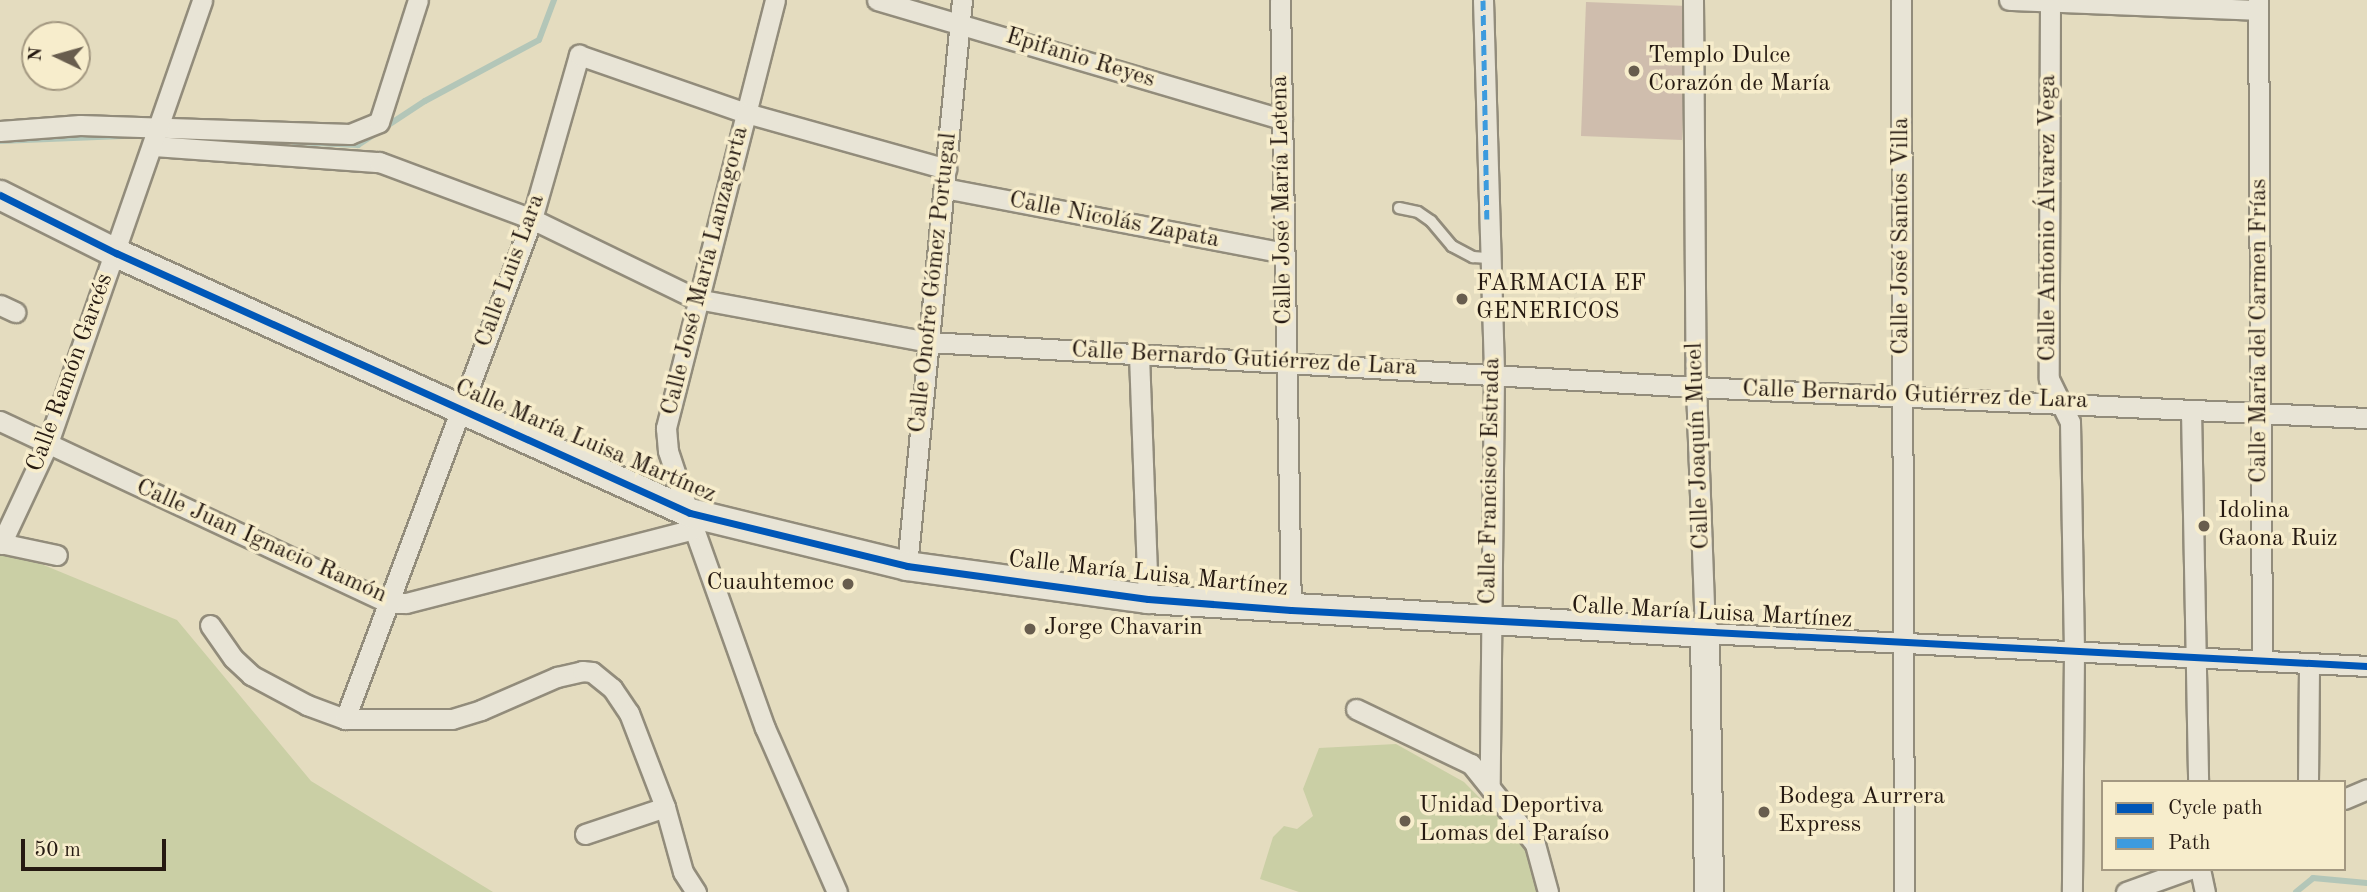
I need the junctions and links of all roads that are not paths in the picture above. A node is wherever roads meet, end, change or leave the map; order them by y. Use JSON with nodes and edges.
{"nodes":[{"id":1,"x":202,"y":0,"type":"edge"},
{"id":2,"x":418,"y":0,"type":"edge"},
{"id":3,"x":775,"y":0,"type":"edge"},
{"id":4,"x":877,"y":0,"type":"edge"},
{"id":5,"x":962,"y":0,"type":"edge"},
{"id":6,"x":1280,"y":0,"type":"edge"},
{"id":7,"x":1483,"y":0,"type":"edge"},
{"id":8,"x":1693,"y":0,"type":"edge"},
{"id":9,"x":1901,"y":0,"type":"edge"},
{"id":10,"x":2009,"y":0,"type":"edge"},
{"id":11,"x":2050,"y":1,"type":"edge"},
{"id":12,"x":2258,"y":5,"type":"edge"},
{"id":13,"x":960,"y":23,"type":"junction"},
{"id":14,"x":579,"y":55,"type":"joint"},
{"id":15,"x":746,"y":113,"type":"junction"},
{"id":16,"x":1282,"y":119,"type":"junction"},
{"id":17,"x":160,"y":126,"type":"junction"},
{"id":18,"x":0,"y":131,"type":"edge"},
{"id":19,"x":154,"y":146,"type":"junction"},
{"id":20,"x":945,"y":178,"type":"junction"},
{"id":21,"x":0,"y":195,"type":"edge"},
{"id":22,"x":1399,"y":208,"type":"dead end"},
{"id":23,"x":532,"y":219,"type":"junction"},
{"id":24,"x":116,"y":253,"type":"junction"},
{"id":25,"x":1284,"y":253,"type":"junction"},
{"id":26,"x":1489,"y":258,"type":"junction"},
{"id":27,"x":697,"y":299,"type":"junction"},
{"id":28,"x":929,"y":342,"type":"junction"},
{"id":29,"x":1139,"y":355,"type":"junction"},
{"id":30,"x":1285,"y":363,"type":"junction"},
{"id":31,"x":1494,"y":373,"type":"junction"},
{"id":32,"x":1696,"y":387,"type":"junction"},
{"id":33,"x":1902,"y":396,"type":"junction"},
{"id":34,"x":2061,"y":402,"type":"junction"},
{"id":35,"x":461,"y":410,"type":"junction"},
{"id":36,"x":2191,"y":410,"type":"junction"},
{"id":37,"x":2260,"y":413,"type":"junction"},
{"id":38,"x":2367,"y":418,"type":"edge"},
{"id":39,"x":0,"y":421,"type":"edge"},
{"id":40,"x":47,"y":446,"type":"junction"},
{"id":41,"x":692,"y":521,"type":"junction"},
{"id":42,"x":0,"y":543,"type":"edge"},
{"id":43,"x":57,"y":555,"type":"dead end"},
{"id":44,"x":907,"y":566,"type":"junction"},
{"id":45,"x":1148,"y":599,"type":"junction"},
{"id":46,"x":389,"y":603,"type":"junction"},
{"id":47,"x":1291,"y":610,"type":"junction"},
{"id":48,"x":1490,"y":621,"type":"junction"},
{"id":49,"x":210,"y":625,"type":"dead end"},
{"id":50,"x":1705,"y":633,"type":"junction"},
{"id":51,"x":1903,"y":644,"type":"junction"},
{"id":52,"x":2074,"y":652,"type":"junction"},
{"id":53,"x":2196,"y":658,"type":"junction"},
{"id":54,"x":2262,"y":661,"type":"junction"},
{"id":55,"x":2309,"y":663,"type":"junction"},
{"id":56,"x":2367,"y":666,"type":"edge"},
{"id":57,"x":1356,"y":709,"type":"dead end"},
{"id":58,"x":345,"y":719,"type":"junction"},
{"id":59,"x":2198,"y":780,"type":"edge"},
{"id":60,"x":2308,"y":780,"type":"edge"},
{"id":61,"x":1490,"y":786,"type":"junction"},
{"id":62,"x":2367,"y":789,"type":"edge"},
{"id":63,"x":2346,"y":798,"type":"edge"},
{"id":64,"x":664,"y":807,"type":"junction"},
{"id":65,"x":585,"y":834,"type":"dead end"},
{"id":66,"x":2184,"y":871,"type":"edge"},
{"id":67,"x":2200,"y":871,"type":"edge"},
{"id":68,"x":696,"y":892,"type":"edge"},
{"id":69,"x":837,"y":892,"type":"edge"},
{"id":70,"x":1548,"y":892,"type":"edge"},
{"id":71,"x":1709,"y":892,"type":"edge"},
{"id":72,"x":1905,"y":892,"type":"edge"},
{"id":73,"x":2072,"y":892,"type":"edge"},
{"id":74,"x":2126,"y":892,"type":"edge"},
{"id":75,"x":2205,"y":892,"type":"edge"}],
"edges":[{"from":1,"to":17,"type":"street","name":"Calle Ramón Garcés"},
{"from":2,"to":17,"type":"street"},
{"from":3,"to":15,"type":"street","name":"Calle José María Lanzagorta"},
{"from":4,"to":13,"type":"street","name":"Epifanio Reyes"},
{"from":5,"to":13,"type":"street","name":"Calle Onofre Gómez Portugal"},
{"from":6,"to":16,"type":"street","name":"Calle José María Letena"},
{"from":7,"to":26,"type":"street","name":"Calle Francisco Estrada"},
{"from":8,"to":32,"type":"street","name":"Calle Joaquín Mucel"},
{"from":9,"to":33,"type":"street","name":"Calle José Santos Villa"},
{"from":10,"to":11,"type":"street"},
{"from":11,"to":12,"type":"street"},
{"from":11,"to":34,"type":"street","name":"Calle Antonio Álvarez Vega"},
{"from":12,"to":37,"type":"street","name":"Calle María del Carmen Frías"},
{"from":13,"to":16,"type":"street","name":"Epifanio Reyes"},
{"from":13,"to":20,"type":"street","name":"Calle Onofre Gómez Portugal"},
{"from":14,"to":15,"type":"street","name":"Calle Nicolás Zapata"},
{"from":14,"to":23,"type":"street","name":"Calle Luis Lara"},
{"from":15,"to":20,"type":"street","name":"Calle Nicolás Zapata"},
{"from":15,"to":27,"type":"street","name":"Calle José María Lanzagorta"},
{"from":16,"to":25,"type":"street","name":"Calle José María Letena"},
{"from":17,"to":18,"type":"street"},
{"from":17,"to":19,"type":"street","name":"Calle Ramón Garcés"},
{"from":19,"to":23,"type":"street","name":"Calle Bernardo Gutiérrez de Lara"},
{"from":19,"to":24,"type":"street","name":"Calle Ramón Garcés"},
{"from":20,"to":25,"type":"street","name":"Calle Nicolás Zapata"},
{"from":20,"to":28,"type":"street","name":"Calle Onofre Gómez Portugal"},
{"from":21,"to":24,"type":"street","name":"Calle María Luisa Martínez"},
{"from":22,"to":26,"type":"lane"},
{"from":23,"to":27,"type":"street","name":"Calle Bernardo Gutiérrez de Lara"},
{"from":23,"to":35,"type":"street","name":"Calle Luis Lara"},
{"from":24,"to":35,"type":"street","name":"Calle María Luisa Martínez"},
{"from":24,"to":40,"type":"street","name":"Calle Ramón Garcés"},
{"from":25,"to":30,"type":"street","name":"Calle José María Letena"},
{"from":26,"to":31,"type":"street","name":"Calle Francisco Estrada"},
{"from":27,"to":28,"type":"street","name":"Calle Bernardo Gutiérrez de Lara"},
{"from":27,"to":41,"type":"street","name":"Calle José María Lanzagorta"},
{"from":28,"to":29,"type":"street","name":"Calle Bernardo Gutiérrez de Lara"},
{"from":28,"to":44,"type":"street","name":"Calle Onofre Gómez Portugal"},
{"from":29,"to":30,"type":"street","name":"Calle Bernardo Gutiérrez de Lara"},
{"from":29,"to":45,"type":"street"},
{"from":30,"to":31,"type":"street","name":"Calle Bernardo Gutiérrez de Lara"},
{"from":30,"to":47,"type":"street","name":"Calle José María Letena"},
{"from":31,"to":32,"type":"street","name":"Calle Bernardo Gutiérrez de Lara"},
{"from":31,"to":48,"type":"street","name":"Calle Francisco Estrada"},
{"from":32,"to":33,"type":"street","name":"Calle Bernardo Gutiérrez de Lara"},
{"from":32,"to":50,"type":"street","name":"Calle Joaquín Mucel"},
{"from":33,"to":34,"type":"street","name":"Calle Bernardo Gutiérrez de Lara"},
{"from":33,"to":51,"type":"street","name":"Calle José Santos Villa"},
{"from":34,"to":36,"type":"street","name":"Calle Bernardo Gutiérrez de Lara"},
{"from":34,"to":52,"type":"street","name":"Calle Antonio Álvarez Vega"},
{"from":35,"to":41,"type":"street","name":"Calle María Luisa Martínez"},
{"from":35,"to":46,"type":"street","name":"Calle Luis Lara"},
{"from":36,"to":37,"type":"street","name":"Calle Bernardo Gutiérrez de Lara"},
{"from":36,"to":53,"type":"street"},
{"from":37,"to":38,"type":"street","name":"Calle Bernardo Gutiérrez de Lara"},
{"from":37,"to":54,"type":"street","name":"Calle María del Carmen Frías"},
{"from":39,"to":40,"type":"street","name":"Calle Juan Ignacio Ramón"},
{"from":40,"to":42,"type":"street","name":"Calle Ramón Garcés"},
{"from":40,"to":46,"type":"street","name":"Calle Juan Ignacio Ramón"},
{"from":41,"to":44,"type":"street","name":"Calle María Luisa Martínez"},
{"from":41,"to":46,"type":"street","name":"Calle Juan Ignacio Ramón"},
{"from":41,"to":69,"type":"street","name":"Calle José María Lanzagorta"},
{"from":42,"to":43,"type":"street"},
{"from":44,"to":45,"type":"street","name":"Calle María Luisa Martínez"},
{"from":45,"to":47,"type":"street","name":"Calle María Luisa Martínez"},
{"from":46,"to":58,"type":"street","name":"Calle Luis Lara"},
{"from":47,"to":48,"type":"street","name":"Calle María Luisa Martínez"},
{"from":48,"to":50,"type":"street","name":"Calle María Luisa Martínez"},
{"from":48,"to":61,"type":"street","name":"Calle Francisco Estrada"},
{"from":49,"to":58,"type":"street"},
{"from":50,"to":51,"type":"street","name":"Calle María Luisa Martínez"},
{"from":50,"to":71,"type":"street","name":"Calle Joaquín Mucel"},
{"from":51,"to":52,"type":"street","name":"Calle María Luisa Martínez"},
{"from":51,"to":72,"type":"street","name":"Calle José Santos Villa"},
{"from":52,"to":53,"type":"street","name":"Calle María Luisa Martínez"},
{"from":52,"to":73,"type":"street","name":"Calle Antonio Álvarez Vega"},
{"from":53,"to":54,"type":"street","name":"Calle María Luisa Martínez"},
{"from":53,"to":59,"type":"street"},
{"from":54,"to":55,"type":"street","name":"Calle María Luisa Martínez"},
{"from":55,"to":56,"type":"street","name":"Calle María Luisa Martínez"},
{"from":55,"to":60,"type":"street"},
{"from":57,"to":61,"type":"street"},
{"from":58,"to":64,"type":"street"},
{"from":61,"to":70,"type":"street"},
{"from":62,"to":63,"type":"street"},
{"from":64,"to":65,"type":"street"},
{"from":64,"to":68,"type":"street"},
{"from":66,"to":74,"type":"street"},
{"from":67,"to":75,"type":"street"}]}
